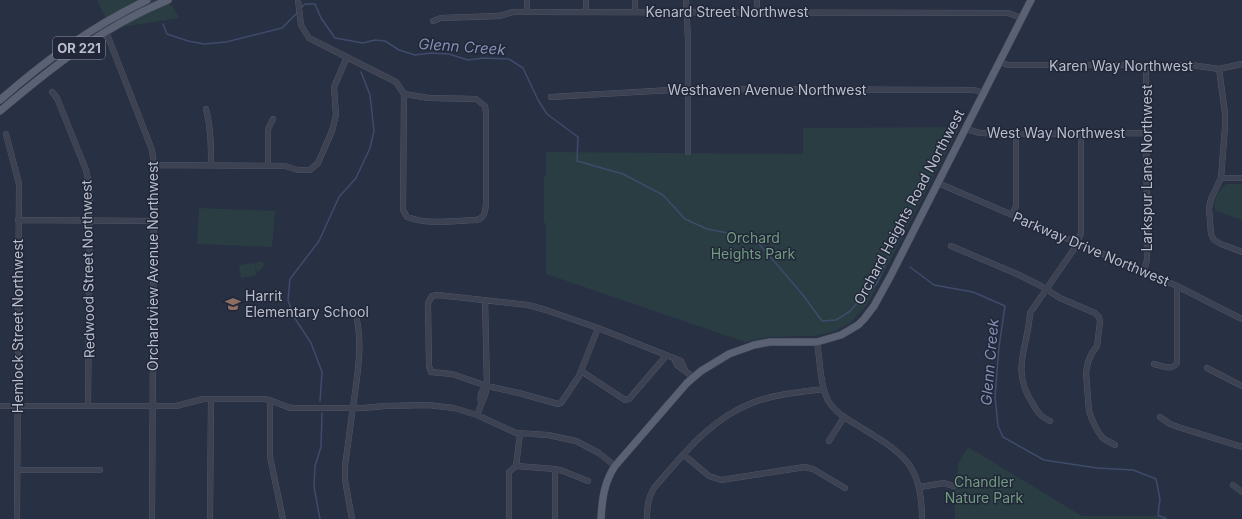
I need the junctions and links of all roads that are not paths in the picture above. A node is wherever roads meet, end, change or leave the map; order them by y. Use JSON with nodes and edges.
{"nodes":[{"id":1,"x":147,"y":0,"type":"edge"},
{"id":2,"x":168,"y":0,"type":"edge"},
{"id":3,"x":527,"y":0,"type":"edge"},
{"id":4,"x":586,"y":0,"type":"edge"},
{"id":5,"x":635,"y":0,"type":"edge"},
{"id":6,"x":686,"y":0,"type":"edge"},
{"id":7,"x":757,"y":0,"type":"edge"},
{"id":8,"x":1031,"y":0,"type":"edge"},
{"id":9,"x":298,"y":3,"type":"edge"},
{"id":10,"x":527,"y":12,"type":"junction"},
{"id":11,"x":586,"y":12,"type":"junction"},
{"id":12,"x":635,"y":12,"type":"junction"},
{"id":13,"x":687,"y":12,"type":"junction"},
{"id":14,"x":757,"y":12,"type":"junction"},
{"id":15,"x":1022,"y":18,"type":"junction"},
{"id":16,"x":433,"y":21,"type":"dead end"},
{"id":17,"x":102,"y":24,"type":"junction"},
{"id":18,"x":106,"y":31,"type":"junction"},
{"id":19,"x":347,"y":58,"type":"junction"},
{"id":20,"x":1000,"y":62,"type":"junction"},
{"id":21,"x":1242,"y":64,"type":"edge"},
{"id":22,"x":1146,"y":65,"type":"junction"},
{"id":23,"x":1219,"y":69,"type":"junction"},
{"id":24,"x":688,"y":89,"type":"junction"},
{"id":25,"x":52,"y":92,"type":"dead end"},
{"id":26,"x":984,"y":93,"type":"junction"},
{"id":27,"x":404,"y":94,"type":"junction"},
{"id":28,"x":551,"y":97,"type":"dead end"},
{"id":29,"x":0,"y":100,"type":"edge"},
{"id":30,"x":206,"y":109,"type":"dead end"},
{"id":31,"x":0,"y":111,"type":"edge"},
{"id":32,"x":273,"y":119,"type":"dead end"},
{"id":33,"x":966,"y":129,"type":"junction"},
{"id":34,"x":1147,"y":133,"type":"junction"},
{"id":35,"x":6,"y":134,"type":"dead end"},
{"id":36,"x":1016,"y":134,"type":"junction"},
{"id":37,"x":1081,"y":134,"type":"junction"},
{"id":38,"x":688,"y":152,"type":"dead end"},
{"id":39,"x":154,"y":165,"type":"junction"},
{"id":40,"x":211,"y":165,"type":"junction"},
{"id":41,"x":268,"y":166,"type":"junction"},
{"id":42,"x":1221,"y":178,"type":"junction"},
{"id":43,"x":1242,"y":178,"type":"edge"},
{"id":44,"x":938,"y":183,"type":"junction"},
{"id":45,"x":1012,"y":215,"type":"junction"},
{"id":46,"x":18,"y":220,"type":"junction"},
{"id":47,"x":90,"y":220,"type":"junction"},
{"id":48,"x":153,"y":221,"type":"junction"},
{"id":49,"x":1076,"y":243,"type":"junction"},
{"id":50,"x":951,"y":246,"type":"dead end"},
{"id":51,"x":1242,"y":252,"type":"edge"},
{"id":52,"x":1144,"y":271,"type":"junction"},
{"id":53,"x":1177,"y":286,"type":"junction"},
{"id":54,"x":1046,"y":290,"type":"junction"},
{"id":55,"x":485,"y":300,"type":"junction"},
{"id":56,"x":355,"y":312,"type":"dead end"},
{"id":57,"x":1242,"y":319,"type":"edge"},
{"id":58,"x":598,"y":328,"type":"junction"},
{"id":59,"x":817,"y":342,"type":"junction"},
{"id":60,"x":666,"y":356,"type":"junction"},
{"id":61,"x":1154,"y":364,"type":"dead end"},
{"id":62,"x":1207,"y":368,"type":"dead end"},
{"id":63,"x":581,"y":370,"type":"junction"},
{"id":64,"x":693,"y":377,"type":"junction"},
{"id":65,"x":487,"y":386,"type":"junction"},
{"id":66,"x":1242,"y":386,"type":"edge"},
{"id":67,"x":824,"y":388,"type":"junction"},
{"id":68,"x":211,"y":399,"type":"junction"},
{"id":69,"x":270,"y":400,"type":"junction"},
{"id":70,"x":0,"y":406,"type":"edge"},
{"id":71,"x":17,"y":406,"type":"junction"},
{"id":72,"x":88,"y":406,"type":"junction"},
{"id":73,"x":153,"y":406,"type":"junction"},
{"id":74,"x":352,"y":408,"type":"junction"},
{"id":75,"x":477,"y":415,"type":"junction"},
{"id":76,"x":844,"y":417,"type":"junction"},
{"id":77,"x":1160,"y":417,"type":"dead end"},
{"id":78,"x":1050,"y":421,"type":"dead end"},
{"id":79,"x":520,"y":434,"type":"junction"},
{"id":80,"x":829,"y":441,"type":"dead end"},
{"id":81,"x":1115,"y":445,"type":"dead end"},
{"id":82,"x":1242,"y":447,"type":"edge"},
{"id":83,"x":684,"y":455,"type":"junction"},
{"id":84,"x":516,"y":466,"type":"junction"},
{"id":85,"x":615,"y":466,"type":"junction"},
{"id":86,"x":555,"y":469,"type":"junction"},
{"id":87,"x":17,"y":470,"type":"junction"},
{"id":88,"x":100,"y":470,"type":"dead end"},
{"id":89,"x":588,"y":481,"type":"dead end"},
{"id":90,"x":1234,"y":485,"type":"dead end"},
{"id":91,"x":953,"y":486,"type":"dead end"},
{"id":92,"x":920,"y":487,"type":"junction"},
{"id":93,"x":845,"y":488,"type":"dead end"},
{"id":94,"x":1242,"y":492,"type":"edge"},
{"id":95,"x":17,"y":519,"type":"edge"},
{"id":96,"x":152,"y":519,"type":"edge"},
{"id":97,"x":210,"y":519,"type":"edge"},
{"id":98,"x":283,"y":519,"type":"edge"},
{"id":99,"x":352,"y":519,"type":"edge"},
{"id":100,"x":509,"y":519,"type":"edge"},
{"id":101,"x":555,"y":519,"type":"edge"},
{"id":102,"x":601,"y":519,"type":"edge"},
{"id":103,"x":647,"y":519,"type":"edge"},
{"id":104,"x":922,"y":519,"type":"edge"}],
"edges":[{"from":1,"to":17,"type":"main road","number":"OR 221"},
{"from":2,"to":18,"type":"main road","number":"OR 221"},
{"from":3,"to":10,"type":"street"},
{"from":4,"to":11,"type":"street"},
{"from":5,"to":12,"type":"street"},
{"from":6,"to":13,"type":"street"},
{"from":7,"to":14,"type":"street"},
{"from":8,"to":15,"type":"main road","name":"Orchard Heights Road Northwest"},
{"from":9,"to":19,"type":"street"},
{"from":10,"to":11,"type":"street","name":"Kenard Street Northwest"},
{"from":10,"to":16,"type":"street","name":"Kenard Street Northwest"},
{"from":11,"to":12,"type":"street","name":"Kenard Street Northwest"},
{"from":12,"to":13,"type":"street","name":"Kenard Street Northwest"},
{"from":13,"to":14,"type":"street","name":"Kenard Street Northwest"},
{"from":13,"to":24,"type":"street"},
{"from":14,"to":15,"type":"street","name":"Kenard Street Northwest"},
{"from":15,"to":20,"type":"main road","name":"Orchard Heights Road Northwest"},
{"from":17,"to":18,"type":"street","name":"Orchardview Avenue Northwest"},
{"from":17,"to":29,"type":"main road","number":"OR 221"},
{"from":18,"to":31,"type":"main road","number":"OR 221"},
{"from":18,"to":39,"type":"street","name":"Orchardview Avenue Northwest"},
{"from":19,"to":27,"type":"street"},
{"from":19,"to":41,"type":"street"},
{"from":20,"to":22,"type":"street","name":"Karen Way Northwest"},
{"from":20,"to":26,"type":"main road","name":"Orchard Heights Road Northwest"},
{"from":21,"to":23,"type":"street","name":"Karen Way Northwest"},
{"from":22,"to":23,"type":"street","name":"Karen Way Northwest"},
{"from":22,"to":34,"type":"street","name":"Larkspur Lane Northwest"},
{"from":23,"to":42,"type":"street"},
{"from":24,"to":26,"type":"street","name":"Westhaven Avenue Northwest"},
{"from":24,"to":28,"type":"street","name":"Westhaven Avenue Northwest"},
{"from":24,"to":38,"type":"street"},
{"from":25,"to":47,"type":"street","name":"Redwood Street Northwest"},
{"from":26,"to":33,"type":"main road","name":"Orchard Heights Road Northwest"},
{"from":27,"to":27,"type":"street"},
{"from":30,"to":40,"type":"street"},
{"from":32,"to":41,"type":"street"},
{"from":33,"to":36,"type":"street","name":"West Way Northwest"},
{"from":33,"to":44,"type":"main road","name":"Orchard Heights Road Northwest"},
{"from":34,"to":37,"type":"street","name":"West Way Northwest"},
{"from":34,"to":52,"type":"street","name":"Larkspur Lane Northwest"},
{"from":35,"to":46,"type":"street","name":"Hemlock Street Northwest"},
{"from":36,"to":37,"type":"street","name":"West Way Northwest"},
{"from":36,"to":45,"type":"street"},
{"from":37,"to":49,"type":"street"},
{"from":39,"to":40,"type":"street"},
{"from":39,"to":48,"type":"street","name":"Orchardview Avenue Northwest"},
{"from":40,"to":41,"type":"street"},
{"from":42,"to":43,"type":"street"},
{"from":42,"to":51,"type":"street"},
{"from":44,"to":45,"type":"street","name":"Parkway Drive Northwest"},
{"from":44,"to":59,"type":"main road","name":"Orchard Heights Road Northwest"},
{"from":45,"to":49,"type":"street","name":"Parkway Drive Northwest"},
{"from":46,"to":47,"type":"street"},
{"from":46,"to":71,"type":"street","name":"Hemlock Street Northwest"},
{"from":47,"to":48,"type":"street"},
{"from":47,"to":72,"type":"street","name":"Redwood Street Northwest"},
{"from":48,"to":73,"type":"street","name":"Orchardview Avenue Northwest"},
{"from":49,"to":52,"type":"street","name":"Parkway Drive Northwest"},
{"from":49,"to":54,"type":"street"},
{"from":50,"to":54,"type":"street"},
{"from":52,"to":53,"type":"street","name":"Parkway Drive Northwest"},
{"from":53,"to":57,"type":"street","name":"Parkway Drive Northwest"},
{"from":53,"to":61,"type":"street"},
{"from":54,"to":78,"type":"street"},
{"from":54,"to":81,"type":"street"},
{"from":55,"to":58,"type":"street"},
{"from":55,"to":65,"type":"street"},
{"from":55,"to":65,"type":"street"},
{"from":56,"to":74,"type":"street"},
{"from":58,"to":60,"type":"street"},
{"from":58,"to":63,"type":"street"},
{"from":59,"to":64,"type":"main road","name":"Orchard Heights Road Northwest"},
{"from":59,"to":67,"type":"street"},
{"from":60,"to":63,"type":"street"},
{"from":60,"to":64,"type":"street"},
{"from":62,"to":66,"type":"street"},
{"from":63,"to":65,"type":"street"},
{"from":64,"to":85,"type":"main road","name":"Orchard Heights Road Northwest"},
{"from":65,"to":75,"type":"street"},
{"from":67,"to":76,"type":"street"},
{"from":67,"to":83,"type":"street"},
{"from":68,"to":69,"type":"street"},
{"from":68,"to":73,"type":"street"},
{"from":68,"to":97,"type":"street"},
{"from":69,"to":74,"type":"street"},
{"from":69,"to":98,"type":"street"},
{"from":70,"to":71,"type":"street"},
{"from":71,"to":72,"type":"street"},
{"from":71,"to":87,"type":"street","name":"Hemlock Street Northwest"},
{"from":72,"to":73,"type":"street"},
{"from":73,"to":96,"type":"street","name":"Orchardview Avenue Northwest"},
{"from":74,"to":75,"type":"street"},
{"from":74,"to":99,"type":"street"},
{"from":75,"to":79,"type":"street"},
{"from":76,"to":80,"type":"street"},
{"from":76,"to":92,"type":"street"},
{"from":77,"to":82,"type":"street"},
{"from":79,"to":84,"type":"street"},
{"from":79,"to":85,"type":"street"},
{"from":83,"to":93,"type":"street"},
{"from":83,"to":103,"type":"street"},
{"from":84,"to":86,"type":"street"},
{"from":84,"to":100,"type":"street"},
{"from":85,"to":102,"type":"main road","name":"Orchard Heights Road Northwest"},
{"from":86,"to":89,"type":"street"},
{"from":86,"to":101,"type":"street"},
{"from":87,"to":88,"type":"street"},
{"from":87,"to":95,"type":"street","name":"Hemlock Street Northwest"},
{"from":90,"to":94,"type":"street"},
{"from":91,"to":92,"type":"street"},
{"from":92,"to":104,"type":"street"}]}
